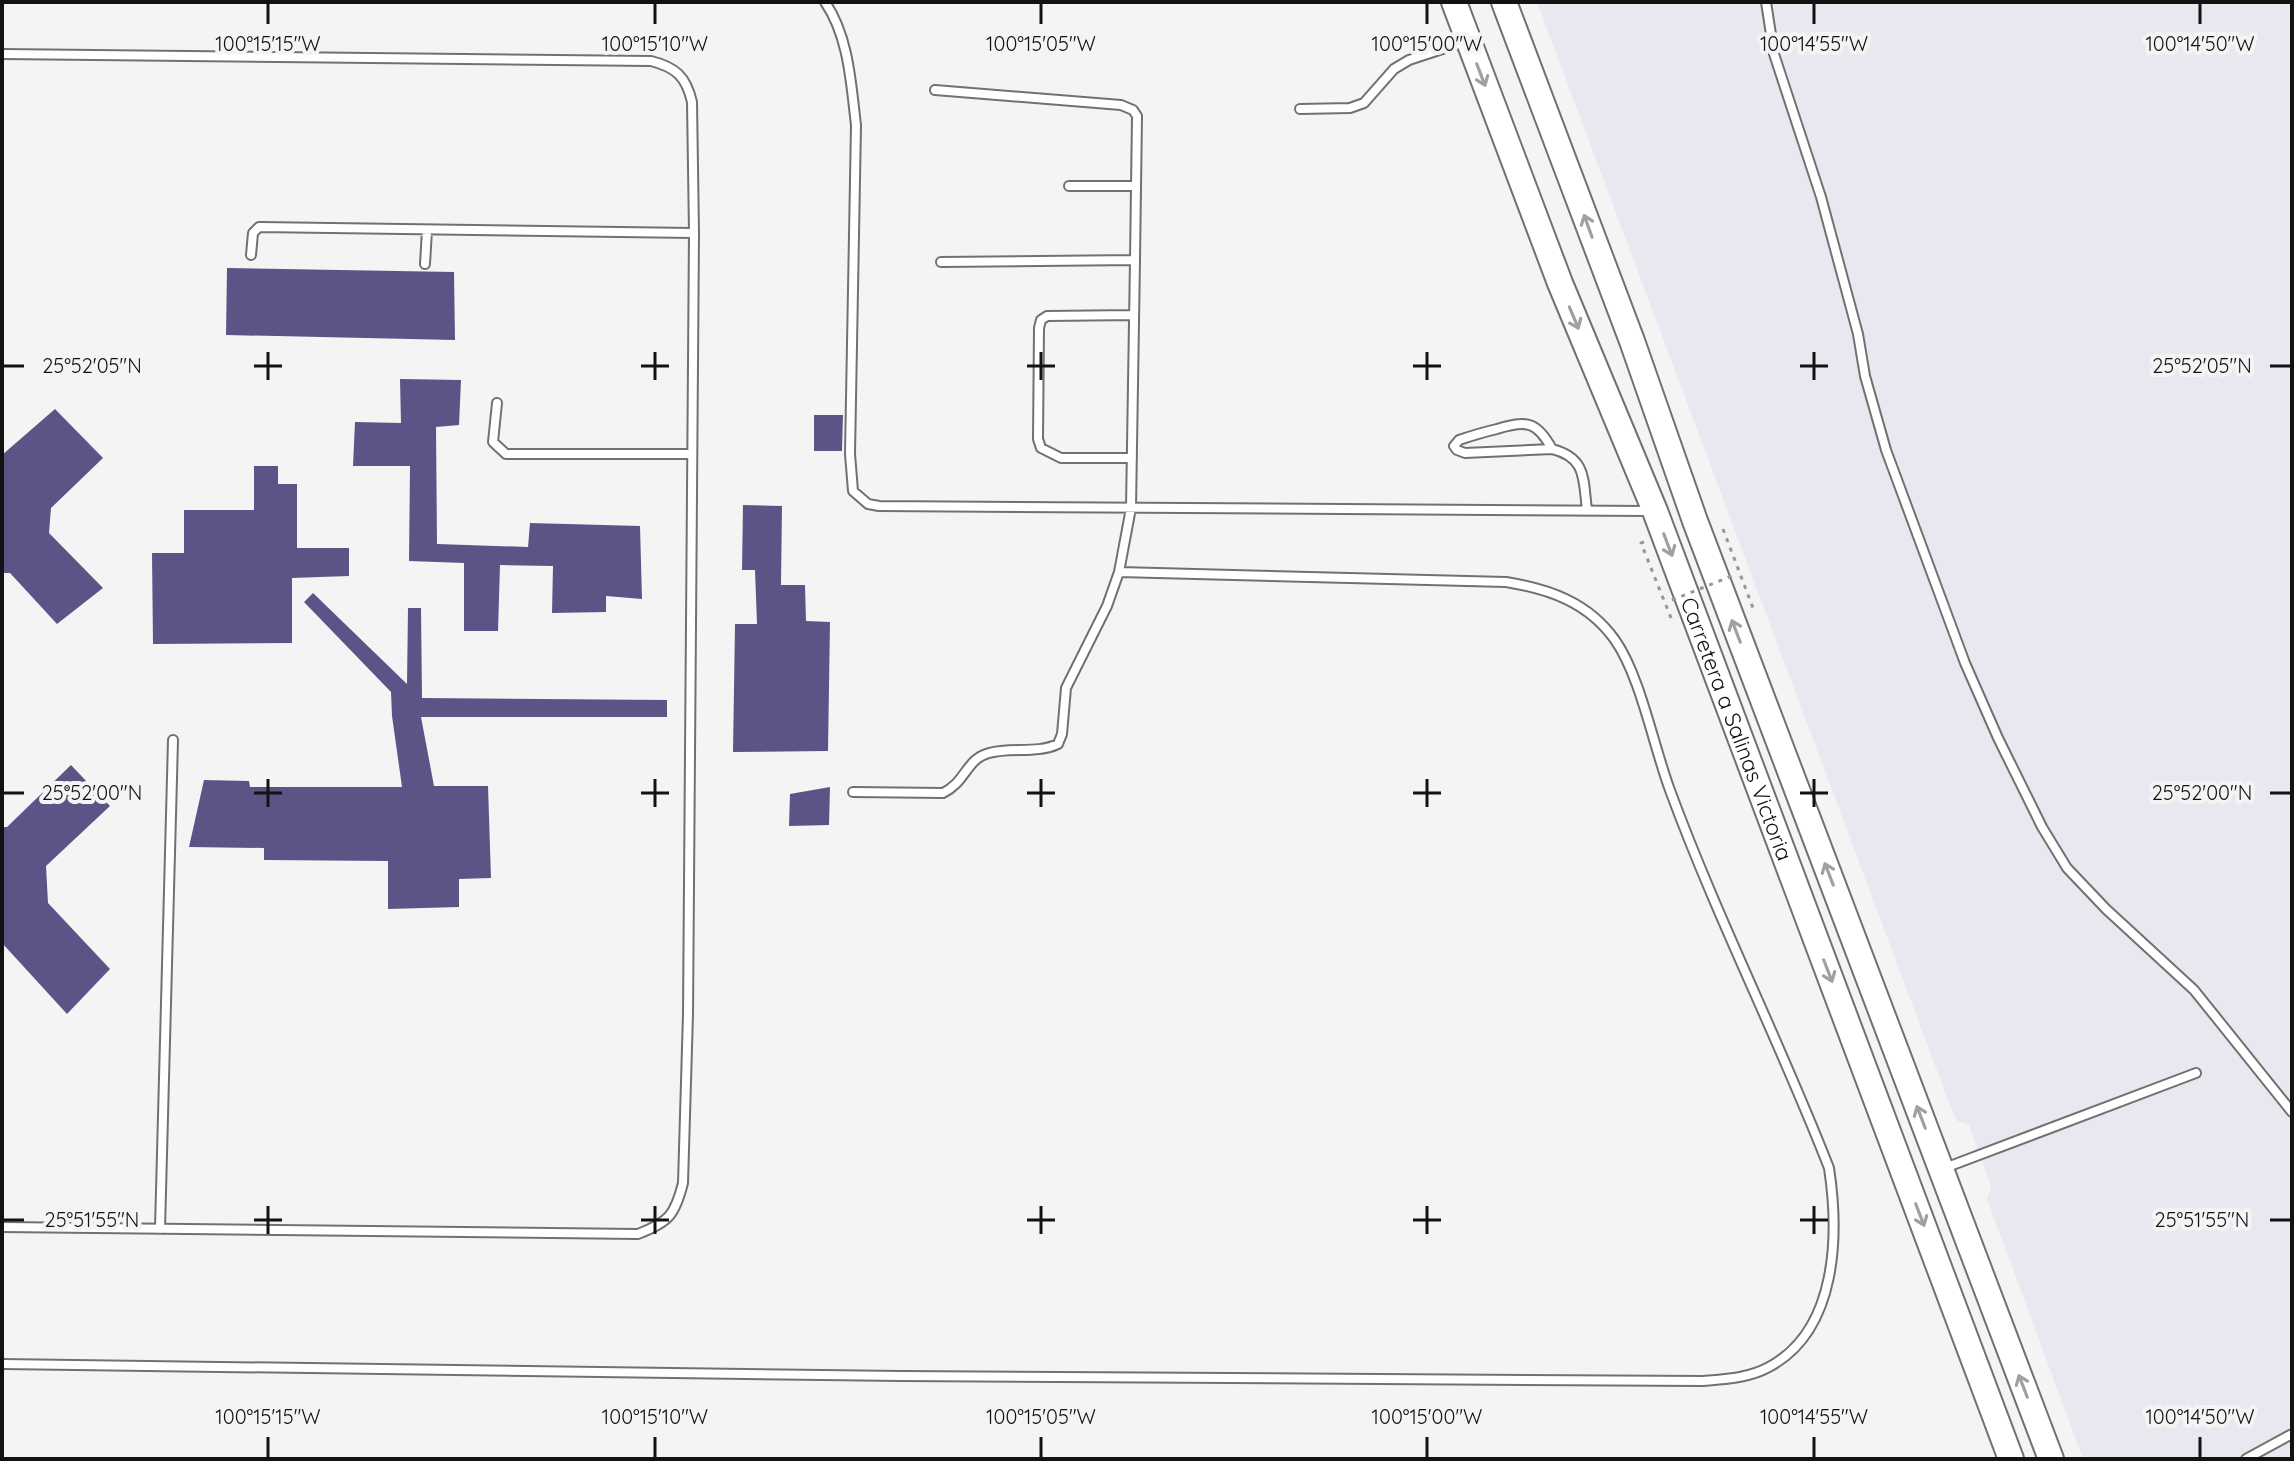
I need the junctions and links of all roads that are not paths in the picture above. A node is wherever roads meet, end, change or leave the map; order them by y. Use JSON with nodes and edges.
{"nodes":[{"id":1,"x":825,"y":2,"type":"edge"},
{"id":2,"x":1454,"y":2,"type":"edge"},
{"id":3,"x":1504,"y":2,"type":"edge"},
{"id":4,"x":1766,"y":2,"type":"edge"},
{"id":5,"x":1468,"y":41,"type":"junction"},
{"id":6,"x":2,"y":54,"type":"edge"},
{"id":7,"x":935,"y":90,"type":"dead end"},
{"id":8,"x":1300,"y":109,"type":"dead end"},
{"id":9,"x":1069,"y":186,"type":"dead end"},
{"id":10,"x":1136,"y":186,"type":"junction"},
{"id":11,"x":427,"y":230,"type":"junction"},
{"id":12,"x":694,"y":233,"type":"junction"},
{"id":13,"x":251,"y":255,"type":"dead end"},
{"id":14,"x":1135,"y":260,"type":"junction"},
{"id":15,"x":941,"y":262,"type":"dead end"},
{"id":16,"x":425,"y":264,"type":"dead end"},
{"id":17,"x":1134,"y":315,"type":"junction"},
{"id":18,"x":497,"y":403,"type":"dead end"},
{"id":19,"x":1552,"y":449,"type":"junction"},
{"id":20,"x":692,"y":454,"type":"junction"},
{"id":21,"x":1132,"y":458,"type":"junction"},
{"id":22,"x":1131,"y":508,"type":"junction"},
{"id":23,"x":1587,"y":510,"type":"junction"},
{"id":24,"x":1655,"y":511,"type":"junction"},
{"id":25,"x":1119,"y":572,"type":"junction"},
{"id":26,"x":173,"y":740,"type":"dead end"},
{"id":27,"x":853,"y":792,"type":"dead end"},
{"id":28,"x":2196,"y":1073,"type":"dead end"},
{"id":29,"x":2292,"y":1112,"type":"edge"},
{"id":30,"x":1941,"y":1169,"type":"junction"},
{"id":31,"x":2,"y":1227,"type":"edge"},
{"id":32,"x":160,"y":1229,"type":"junction"},
{"id":33,"x":2,"y":1364,"type":"edge"},
{"id":34,"x":2292,"y":1434,"type":"edge"},
{"id":35,"x":2011,"y":1459,"type":"edge"},
{"id":36,"x":2051,"y":1459,"type":"edge"},
{"id":37,"x":2246,"y":1459,"type":"edge"}],
"edges":[{"from":1,"to":22,"type":"lane"},
{"from":2,"to":5,"type":"main road","name":"Carretera a Salinas Victoria"},
{"from":30,"to":3,"type":"main road","name":"Carretera a Salinas Victoria","one_way":true},
{"from":4,"to":29,"type":"lane"},
{"from":5,"to":8,"type":"lane"},
{"from":5,"to":24,"type":"main road","name":"Carretera a Salinas Victoria","one_way":true},
{"from":6,"to":12,"type":"lane"},
{"from":7,"to":10,"type":"lane"},
{"from":9,"to":10,"type":"lane"},
{"from":10,"to":14,"type":"lane"},
{"from":11,"to":12,"type":"lane"},
{"from":11,"to":13,"type":"lane"},
{"from":11,"to":16,"type":"lane"},
{"from":12,"to":20,"type":"lane"},
{"from":14,"to":15,"type":"lane"},
{"from":14,"to":17,"type":"lane"},
{"from":17,"to":21,"type":"lane"},
{"from":17,"to":21,"type":"lane"},
{"from":18,"to":20,"type":"lane"},
{"from":19,"to":19,"type":"lane"},
{"from":19,"to":23,"type":"lane"},
{"from":20,"to":32,"type":"lane"},
{"from":21,"to":22,"type":"lane"},
{"from":22,"to":23,"type":"lane"},
{"from":22,"to":25,"type":"lane"},
{"from":23,"to":24,"type":"lane"},
{"from":24,"to":35,"type":"main road","name":"Carretera a Salinas Victoria","one_way":true},
{"from":25,"to":27,"type":"lane"},
{"from":25,"to":33,"type":"lane"},
{"from":26,"to":32,"type":"lane"},
{"from":28,"to":30,"type":"lane"},
{"from":36,"to":30,"type":"main road","name":"Carretera a Salinas Victoria","one_way":true},
{"from":31,"to":32,"type":"lane"},
{"from":34,"to":37,"type":"lane"}]}
